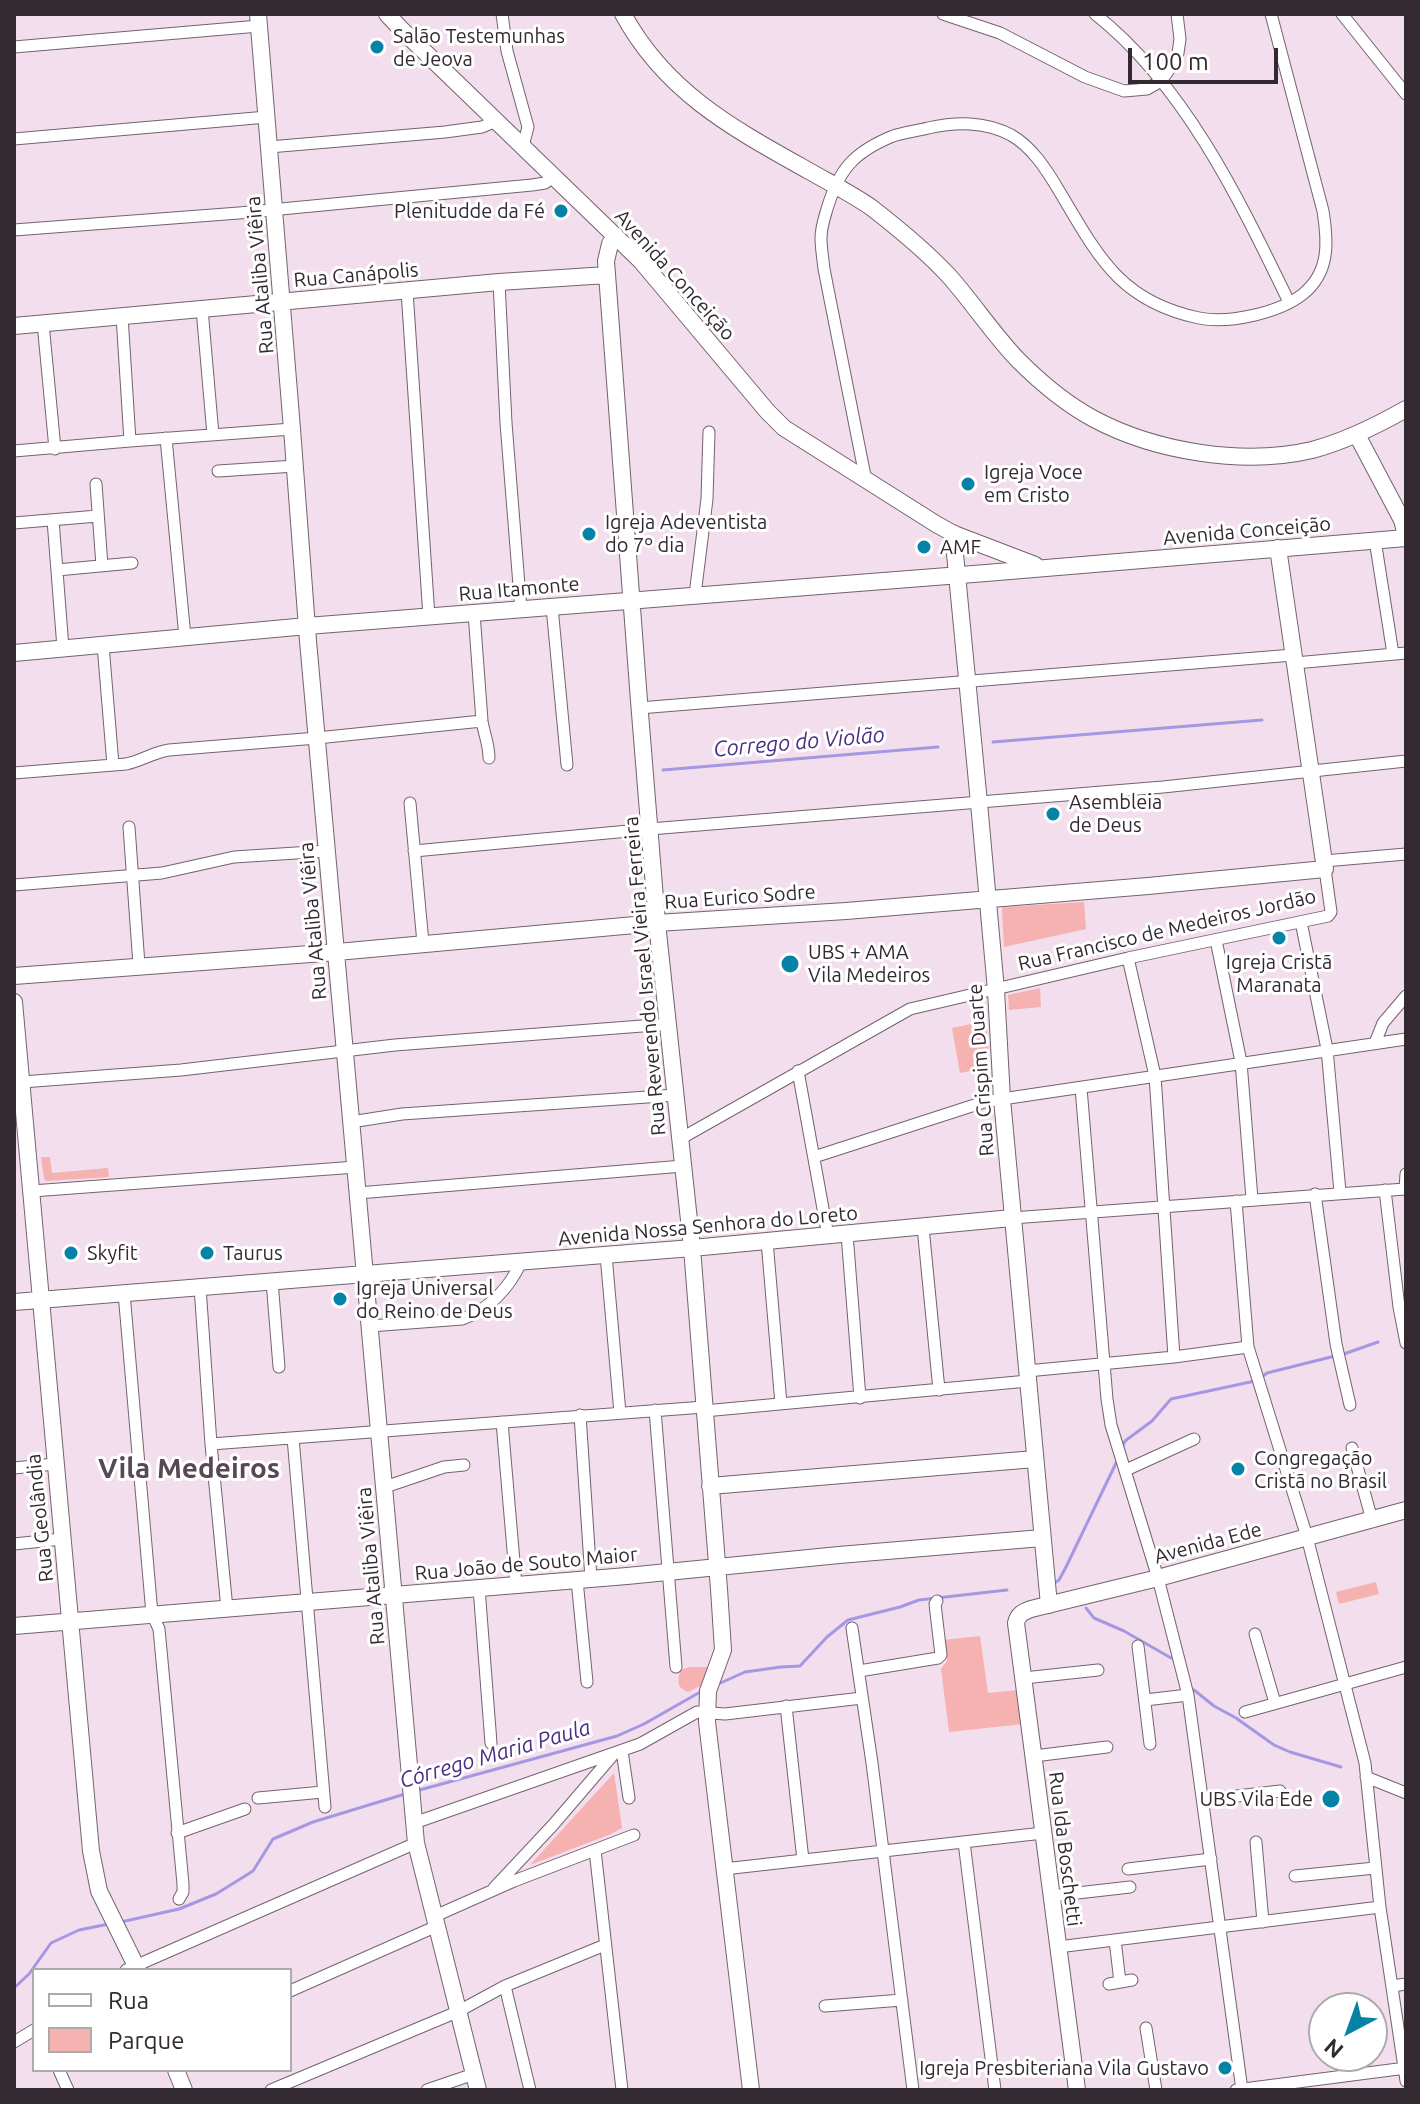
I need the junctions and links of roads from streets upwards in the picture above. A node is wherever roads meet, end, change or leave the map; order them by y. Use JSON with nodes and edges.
{"nodes":[{"id":1,"x":387,"y":14,"type":"edge"},
{"id":2,"x":502,"y":14,"type":"edge"},
{"id":3,"x":623,"y":14,"type":"edge"},
{"id":4,"x":943,"y":14,"type":"edge"},
{"id":5,"x":1095,"y":14,"type":"edge"},
{"id":6,"x":1177,"y":14,"type":"edge"},
{"id":7,"x":1271,"y":14,"type":"edge"},
{"id":8,"x":1342,"y":14,"type":"edge"},
{"id":9,"x":258,"y":20,"type":"edge"},
{"id":10,"x":14,"y":47,"type":"edge"},
{"id":11,"x":1161,"y":81,"type":"junction"},
{"id":12,"x":1406,"y":94,"type":"edge"},
{"id":13,"x":267,"y":117,"type":"junction"},
{"id":14,"x":496,"y":121,"type":"junction"},
{"id":15,"x":14,"y":139,"type":"edge"},
{"id":16,"x":523,"y":146,"type":"junction"},
{"id":17,"x":269,"y":147,"type":"junction"},
{"id":18,"x":554,"y":176,"type":"junction"},
{"id":19,"x":835,"y":184,"type":"junction"},
{"id":20,"x":274,"y":209,"type":"junction"},
{"id":21,"x":14,"y":230,"type":"edge"},
{"id":22,"x":615,"y":235,"type":"junction"},
{"id":23,"x":607,"y":275,"type":"junction"},
{"id":24,"x":499,"y":282,"type":"junction"},
{"id":25,"x":407,"y":291,"type":"junction"},
{"id":26,"x":282,"y":302,"type":"junction"},
{"id":27,"x":1289,"y":302,"type":"junction"},
{"id":28,"x":202,"y":309,"type":"junction"},
{"id":29,"x":122,"y":316,"type":"junction"},
{"id":30,"x":43,"y":323,"type":"junction"},
{"id":31,"x":14,"y":326,"type":"edge"},
{"id":32,"x":1406,"y":409,"type":"edge"},
{"id":33,"x":292,"y":429,"type":"junction"},
{"id":34,"x":709,"y":432,"type":"dead end"},
{"id":35,"x":213,"y":435,"type":"junction"},
{"id":36,"x":1357,"y":435,"type":"junction"},
{"id":37,"x":166,"y":438,"type":"junction"},
{"id":38,"x":130,"y":441,"type":"junction"},
{"id":39,"x":55,"y":449,"type":"junction"},
{"id":40,"x":14,"y":451,"type":"edge"},
{"id":41,"x":295,"y":466,"type":"junction"},
{"id":42,"x":218,"y":471,"type":"dead end"},
{"id":43,"x":866,"y":481,"type":"junction"},
{"id":44,"x":96,"y":484,"type":"dead end"},
{"id":45,"x":98,"y":516,"type":"junction"},
{"id":46,"x":53,"y":520,"type":"junction"},
{"id":47,"x":14,"y":523,"type":"edge"},
{"id":48,"x":954,"y":533,"type":"junction"},
{"id":49,"x":1406,"y":536,"type":"edge"},
{"id":50,"x":1375,"y":540,"type":"junction"},
{"id":51,"x":1278,"y":548,"type":"junction"},
{"id":52,"x":132,"y":563,"type":"dead end"},
{"id":53,"x":102,"y":566,"type":"junction"},
{"id":54,"x":1036,"y":568,"type":"junction"},
{"id":55,"x":57,"y":570,"type":"junction"},
{"id":56,"x":958,"y":575,"type":"junction"},
{"id":57,"x":695,"y":595,"type":"junction"},
{"id":58,"x":631,"y":600,"type":"junction"},
{"id":59,"x":552,"y":607,"type":"junction"},
{"id":60,"x":521,"y":610,"type":"junction"},
{"id":61,"x":474,"y":613,"type":"junction"},
{"id":62,"x":429,"y":617,"type":"junction"},
{"id":63,"x":307,"y":626,"type":"junction"},
{"id":64,"x":185,"y":637,"type":"junction"},
{"id":65,"x":103,"y":645,"type":"junction"},
{"id":66,"x":63,"y":648,"type":"junction"},
{"id":67,"x":14,"y":653,"type":"edge"},
{"id":68,"x":1406,"y":653,"type":"edge"},
{"id":69,"x":1393,"y":654,"type":"junction"},
{"id":70,"x":1294,"y":659,"type":"junction"},
{"id":71,"x":968,"y":683,"type":"junction"},
{"id":72,"x":639,"y":708,"type":"junction"},
{"id":73,"x":482,"y":721,"type":"junction"},
{"id":74,"x":317,"y":738,"type":"junction"},
{"id":75,"x":489,"y":758,"type":"dead end"},
{"id":76,"x":1406,"y":761,"type":"edge"},
{"id":77,"x":113,"y":765,"type":"junction"},
{"id":78,"x":567,"y":765,"type":"dead end"},
{"id":79,"x":1310,"y":771,"type":"junction"},
{"id":80,"x":14,"y":773,"type":"edge"},
{"id":81,"x":410,"y":803,"type":"dead end"},
{"id":82,"x":979,"y":803,"type":"junction"},
{"id":83,"x":129,"y":827,"type":"dead end"},
{"id":84,"x":650,"y":829,"type":"junction"},
{"id":85,"x":327,"y":851,"type":"junction"},
{"id":86,"x":414,"y":851,"type":"junction"},
{"id":87,"x":1406,"y":854,"type":"edge"},
{"id":88,"x":1324,"y":865,"type":"junction"},
{"id":89,"x":133,"y":875,"type":"junction"},
{"id":90,"x":14,"y":885,"type":"edge"},
{"id":91,"x":987,"y":898,"type":"junction"},
{"id":92,"x":1301,"y":922,"type":"junction"},
{"id":93,"x":657,"y":923,"type":"junction"},
{"id":94,"x":1216,"y":940,"type":"junction"},
{"id":95,"x":423,"y":943,"type":"junction"},
{"id":96,"x":337,"y":952,"type":"junction"},
{"id":97,"x":1128,"y":958,"type":"junction"},
{"id":98,"x":139,"y":965,"type":"junction"},
{"id":99,"x":14,"y":976,"type":"edge"},
{"id":100,"x":996,"y":990,"type":"junction"},
{"id":101,"x":1406,"y":996,"type":"edge"},
{"id":102,"x":14,"y":1002,"type":"edge"},
{"id":103,"x":668,"y":1024,"type":"junction"},
{"id":104,"x":1406,"y":1039,"type":"edge"},
{"id":105,"x":1375,"y":1043,"type":"junction"},
{"id":106,"x":1327,"y":1049,"type":"junction"},
{"id":107,"x":343,"y":1051,"type":"junction"},
{"id":108,"x":1241,"y":1062,"type":"junction"},
{"id":109,"x":798,"y":1071,"type":"junction"},
{"id":110,"x":1155,"y":1076,"type":"junction"},
{"id":111,"x":22,"y":1082,"type":"junction"},
{"id":112,"x":1081,"y":1088,"type":"junction"},
{"id":113,"x":676,"y":1095,"type":"junction"},
{"id":114,"x":1002,"y":1099,"type":"junction"},
{"id":115,"x":351,"y":1122,"type":"junction"},
{"id":116,"x":680,"y":1139,"type":"junction"},
{"id":117,"x":20,"y":1143,"type":"edge"},
{"id":118,"x":814,"y":1157,"type":"junction"},
{"id":119,"x":683,"y":1166,"type":"junction"},
{"id":120,"x":356,"y":1167,"type":"junction"},
{"id":121,"x":1406,"y":1174,"type":"edge"},
{"id":122,"x":1385,"y":1190,"type":"junction"},
{"id":123,"x":1405,"y":1190,"type":"edge"},
{"id":124,"x":32,"y":1191,"type":"junction"},
{"id":125,"x":1340,"y":1192,"type":"junction"},
{"id":126,"x":358,"y":1193,"type":"junction"},
{"id":127,"x":1315,"y":1194,"type":"junction"},
{"id":128,"x":1252,"y":1199,"type":"junction"},
{"id":129,"x":1236,"y":1201,"type":"junction"},
{"id":130,"x":1164,"y":1206,"type":"junction"},
{"id":131,"x":1092,"y":1212,"type":"junction"},
{"id":132,"x":1012,"y":1218,"type":"junction"},
{"id":133,"x":923,"y":1227,"type":"junction"},
{"id":134,"x":847,"y":1234,"type":"junction"},
{"id":135,"x":828,"y":1236,"type":"junction"},
{"id":136,"x":767,"y":1241,"type":"junction"},
{"id":137,"x":692,"y":1248,"type":"junction"},
{"id":138,"x":606,"y":1255,"type":"junction"},
{"id":139,"x":521,"y":1262,"type":"junction"},
{"id":140,"x":365,"y":1274,"type":"junction"},
{"id":141,"x":272,"y":1281,"type":"junction"},
{"id":142,"x":200,"y":1287,"type":"junction"},
{"id":143,"x":124,"y":1293,"type":"junction"},
{"id":144,"x":42,"y":1299,"type":"junction"},
{"id":145,"x":14,"y":1302,"type":"edge"},
{"id":146,"x":370,"y":1326,"type":"junction"},
{"id":147,"x":1406,"y":1343,"type":"edge"},
{"id":148,"x":1248,"y":1347,"type":"junction"},
{"id":149,"x":1174,"y":1357,"type":"junction"},
{"id":150,"x":1104,"y":1362,"type":"junction"},
{"id":151,"x":279,"y":1367,"type":"dead end"},
{"id":152,"x":1028,"y":1376,"type":"junction"},
{"id":153,"x":939,"y":1390,"type":"junction"},
{"id":154,"x":860,"y":1398,"type":"junction"},
{"id":155,"x":781,"y":1404,"type":"junction"},
{"id":156,"x":1350,"y":1405,"type":"dead end"},
{"id":157,"x":704,"y":1409,"type":"junction"},
{"id":158,"x":655,"y":1410,"type":"junction"},
{"id":159,"x":620,"y":1413,"type":"junction"},
{"id":160,"x":580,"y":1415,"type":"junction"},
{"id":161,"x":502,"y":1422,"type":"junction"},
{"id":162,"x":380,"y":1430,"type":"junction"},
{"id":163,"x":293,"y":1438,"type":"junction"},
{"id":164,"x":1194,"y":1439,"type":"dead end"},
{"id":165,"x":211,"y":1444,"type":"junction"},
{"id":166,"x":1352,"y":1448,"type":"dead end"},
{"id":167,"x":1035,"y":1459,"type":"junction"},
{"id":168,"x":55,"y":1464,"type":"junction"},
{"id":169,"x":1124,"y":1464,"type":"junction"},
{"id":170,"x":464,"y":1465,"type":"dead end"},
{"id":171,"x":14,"y":1468,"type":"edge"},
{"id":172,"x":710,"y":1486,"type":"junction"},
{"id":173,"x":385,"y":1487,"type":"junction"},
{"id":174,"x":1406,"y":1510,"type":"edge"},
{"id":175,"x":1372,"y":1520,"type":"junction"},
{"id":176,"x":1307,"y":1537,"type":"junction"},
{"id":177,"x":1042,"y":1538,"type":"junction"},
{"id":178,"x":62,"y":1539,"type":"junction"},
{"id":179,"x":14,"y":1544,"type":"edge"},
{"id":180,"x":717,"y":1567,"type":"junction"},
{"id":181,"x":667,"y":1572,"type":"junction"},
{"id":182,"x":1158,"y":1578,"type":"junction"},
{"id":183,"x":584,"y":1580,"type":"junction"},
{"id":184,"x":516,"y":1585,"type":"junction"},
{"id":185,"x":479,"y":1588,"type":"junction"},
{"id":186,"x":394,"y":1595,"type":"junction"},
{"id":187,"x":937,"y":1601,"type":"dead end"},
{"id":188,"x":308,"y":1602,"type":"junction"},
{"id":189,"x":1049,"y":1605,"type":"junction"},
{"id":190,"x":227,"y":1609,"type":"junction"},
{"id":191,"x":152,"y":1614,"type":"junction"},
{"id":192,"x":1021,"y":1614,"type":"joint"},
{"id":193,"x":71,"y":1621,"type":"junction"},
{"id":194,"x":14,"y":1626,"type":"edge"},
{"id":195,"x":852,"y":1628,"type":"dead end"},
{"id":196,"x":1255,"y":1634,"type":"dead end"},
{"id":197,"x":1138,"y":1646,"type":"dead end"},
{"id":198,"x":676,"y":1667,"type":"dead end"},
{"id":199,"x":1406,"y":1667,"type":"edge"},
{"id":200,"x":1098,"y":1670,"type":"dead end"},
{"id":201,"x":859,"y":1671,"type":"junction"},
{"id":202,"x":1024,"y":1678,"type":"junction"},
{"id":203,"x":587,"y":1682,"type":"dead end"},
{"id":204,"x":1346,"y":1683,"type":"junction"},
{"id":205,"x":1188,"y":1695,"type":"junction"},
{"id":206,"x":862,"y":1698,"type":"junction"},
{"id":207,"x":1145,"y":1700,"type":"junction"},
{"id":208,"x":1275,"y":1703,"type":"junction"},
{"id":209,"x":786,"y":1706,"type":"junction"},
{"id":210,"x":707,"y":1712,"type":"junction"},
{"id":211,"x":1245,"y":1712,"type":"dead end"},
{"id":212,"x":491,"y":1743,"type":"dead end"},
{"id":213,"x":1150,"y":1744,"type":"dead end"},
{"id":214,"x":1107,"y":1747,"type":"dead end"},
{"id":215,"x":618,"y":1753,"type":"junction"},
{"id":216,"x":1034,"y":1756,"type":"junction"},
{"id":217,"x":1366,"y":1777,"type":"junction"},
{"id":218,"x":1280,"y":1791,"type":"dead end"},
{"id":219,"x":1404,"y":1791,"type":"edge"},
{"id":220,"x":323,"y":1792,"type":"junction"},
{"id":221,"x":258,"y":1798,"type":"dead end"},
{"id":222,"x":629,"y":1798,"type":"dead end"},
{"id":223,"x":1203,"y":1800,"type":"junction"},
{"id":224,"x":325,"y":1807,"type":"dead end"},
{"id":225,"x":245,"y":1809,"type":"dead end"},
{"id":226,"x":414,"y":1823,"type":"junction"},
{"id":227,"x":177,"y":1833,"type":"junction"},
{"id":228,"x":1043,"y":1833,"type":"junction"},
{"id":229,"x":634,"y":1835,"type":"dead end"},
{"id":230,"x":964,"y":1842,"type":"junction"},
{"id":231,"x":1256,"y":1842,"type":"dead end"},
{"id":232,"x":416,"y":1843,"type":"junction"},
{"id":233,"x":595,"y":1850,"type":"junction"},
{"id":234,"x":882,"y":1851,"type":"junction"},
{"id":235,"x":1211,"y":1859,"type":"junction"},
{"id":236,"x":803,"y":1860,"type":"junction"},
{"id":237,"x":1375,"y":1868,"type":"junction"},
{"id":238,"x":724,"y":1869,"type":"junction"},
{"id":239,"x":1128,"y":1869,"type":"dead end"},
{"id":240,"x":1295,"y":1876,"type":"dead end"},
{"id":241,"x":1130,"y":1887,"type":"dead end"},
{"id":242,"x":492,"y":1891,"type":"junction"},
{"id":243,"x":1051,"y":1896,"type":"junction"},
{"id":244,"x":179,"y":1899,"type":"dead end"},
{"id":245,"x":1380,"y":1907,"type":"junction"},
{"id":246,"x":436,"y":1921,"type":"junction"},
{"id":247,"x":1263,"y":1922,"type":"junction"},
{"id":248,"x":1218,"y":1928,"type":"junction"},
{"id":249,"x":1115,"y":1940,"type":"junction"},
{"id":250,"x":605,"y":1945,"type":"junction"},
{"id":251,"x":1058,"y":1947,"type":"junction"},
{"id":252,"x":133,"y":1968,"type":"edge"},
{"id":253,"x":135,"y":1968,"type":"edge"},
{"id":254,"x":1120,"y":1982,"type":"dead end"},
{"id":255,"x":1406,"y":1984,"type":"edge"},
{"id":256,"x":505,"y":1986,"type":"junction"},
{"id":257,"x":1392,"y":1986,"type":"junction"},
{"id":258,"x":292,"y":1990,"type":"edge"},
{"id":259,"x":902,"y":2000,"type":"junction"},
{"id":260,"x":825,"y":2006,"type":"dead end"},
{"id":261,"x":457,"y":2012,"type":"junction"},
{"id":262,"x":1146,"y":2028,"type":"dead end"},
{"id":263,"x":32,"y":2031,"type":"edge"},
{"id":264,"x":14,"y":2042,"type":"edge"},
{"id":265,"x":1405,"y":2068,"type":"edge"},
{"id":266,"x":1406,"y":2081,"type":"edge"},
{"id":267,"x":476,"y":2082,"type":"edge"},
{"id":268,"x":271,"y":2090,"type":"edge"},
{"id":269,"x":427,"y":2090,"type":"edge"},
{"id":270,"x":530,"y":2090,"type":"edge"},
{"id":271,"x":622,"y":2090,"type":"edge"},
{"id":272,"x":751,"y":2090,"type":"edge"},
{"id":273,"x":913,"y":2090,"type":"edge"},
{"id":274,"x":995,"y":2090,"type":"edge"},
{"id":275,"x":1077,"y":2090,"type":"edge"},
{"id":276,"x":1156,"y":2090,"type":"edge"},
{"id":277,"x":1234,"y":2090,"type":"edge"},
{"id":278,"x":1242,"y":2090,"type":"edge"}],
"edges":[{"from":1,"to":14,"type":"street","name":"Avenida Conceição"},
{"from":2,"to":16,"type":"street"},
{"from":3,"to":19,"type":"street"},
{"from":4,"to":11,"type":"street"},
{"from":5,"to":11,"type":"street"},
{"from":6,"to":11,"type":"street"},
{"from":7,"to":27,"type":"street"},
{"from":8,"to":12,"type":"street"},
{"from":9,"to":10,"type":"street"},
{"from":9,"to":13,"type":"street","name":"Rua Ataliba Viêira"},
{"from":11,"to":27,"type":"street"},
{"from":13,"to":15,"type":"street"},
{"from":13,"to":17,"type":"street","name":"Rua Ataliba Viêira"},
{"from":14,"to":16,"type":"street","name":"Avenida Conceição"},
{"from":14,"to":17,"type":"street"},
{"from":16,"to":18,"type":"street","name":"Avenida Conceição"},
{"from":17,"to":20,"type":"street","name":"Rua Ataliba Viêira"},
{"from":18,"to":20,"type":"street"},
{"from":18,"to":22,"type":"street","name":"Avenida Conceição"},
{"from":19,"to":27,"type":"street"},
{"from":19,"to":36,"type":"street"},
{"from":19,"to":43,"type":"street"},
{"from":20,"to":21,"type":"street"},
{"from":20,"to":26,"type":"street","name":"Rua Ataliba Viêira"},
{"from":22,"to":23,"type":"street","name":"Rua Reverendo Israel Vieira Ferreira"},
{"from":22,"to":43,"type":"street","name":"Avenida Conceição"},
{"from":23,"to":24,"type":"street","name":"Rua Canápolis"},
{"from":23,"to":58,"type":"street","name":"Rua Reverendo Israel Vieira Ferreira"},
{"from":24,"to":25,"type":"street","name":"Rua Canápolis"},
{"from":24,"to":60,"type":"street"},
{"from":25,"to":26,"type":"street","name":"Rua Canápolis"},
{"from":25,"to":62,"type":"street"},
{"from":26,"to":28,"type":"street","name":"Rua Canápolis"},
{"from":26,"to":33,"type":"street","name":"Rua Ataliba Viêira"},
{"from":28,"to":29,"type":"street","name":"Rua Canápolis"},
{"from":28,"to":35,"type":"street"},
{"from":29,"to":30,"type":"street","name":"Rua Canápolis"},
{"from":29,"to":38,"type":"street"},
{"from":30,"to":31,"type":"street","name":"Rua Canápolis"},
{"from":30,"to":39,"type":"street"},
{"from":32,"to":36,"type":"street"},
{"from":33,"to":35,"type":"street"},
{"from":33,"to":41,"type":"street","name":"Rua Ataliba Viêira"},
{"from":34,"to":57,"type":"street"},
{"from":35,"to":37,"type":"street"},
{"from":36,"to":49,"type":"street"},
{"from":37,"to":38,"type":"street"},
{"from":37,"to":64,"type":"street"},
{"from":38,"to":39,"type":"street"},
{"from":39,"to":40,"type":"street"},
{"from":41,"to":42,"type":"street"},
{"from":41,"to":63,"type":"street","name":"Rua Ataliba Viêira"},
{"from":43,"to":48,"type":"street","name":"Avenida Conceição"},
{"from":44,"to":45,"type":"street"},
{"from":45,"to":46,"type":"street"},
{"from":45,"to":53,"type":"street"},
{"from":46,"to":47,"type":"street"},
{"from":46,"to":55,"type":"street"},
{"from":48,"to":54,"type":"street","name":"Avenida Conceição"},
{"from":48,"to":56,"type":"street","name":"Rua Crispim Duarte"},
{"from":49,"to":50,"type":"street","name":"Avenida Conceição"},
{"from":50,"to":51,"type":"street","name":"Avenida Conceição"},
{"from":50,"to":69,"type":"street"},
{"from":51,"to":54,"type":"street","name":"Avenida Conceição"},
{"from":51,"to":70,"type":"street","name":"Rua Francisco de Medeiros Jordão"},
{"from":52,"to":53,"type":"street"},
{"from":53,"to":55,"type":"street"},
{"from":54,"to":56,"type":"street","name":"Rua Itamonte"},
{"from":55,"to":66,"type":"street"},
{"from":56,"to":57,"type":"street","name":"Rua Itamonte"},
{"from":56,"to":71,"type":"street","name":"Rua Crispim Duarte"},
{"from":57,"to":58,"type":"street","name":"Rua Itamonte"},
{"from":58,"to":59,"type":"street","name":"Rua Itamonte"},
{"from":58,"to":72,"type":"street","name":"Rua Reverendo Israel Vieira Ferreira"},
{"from":59,"to":60,"type":"street","name":"Rua Itamonte"},
{"from":59,"to":78,"type":"street"},
{"from":60,"to":61,"type":"street","name":"Rua Itamonte"},
{"from":61,"to":62,"type":"street","name":"Rua Itamonte"},
{"from":61,"to":73,"type":"street"},
{"from":62,"to":63,"type":"street","name":"Rua Itamonte"},
{"from":63,"to":64,"type":"street","name":"Rua Itamonte"},
{"from":63,"to":74,"type":"street","name":"Rua Ataliba Viêira"},
{"from":64,"to":65,"type":"street","name":"Rua Itamonte"},
{"from":65,"to":66,"type":"street","name":"Rua Itamonte"},
{"from":65,"to":77,"type":"street"},
{"from":66,"to":67,"type":"street","name":"Rua Itamonte"},
{"from":68,"to":69,"type":"street"},
{"from":69,"to":70,"type":"street"},
{"from":70,"to":71,"type":"street"},
{"from":70,"to":79,"type":"street","name":"Rua Francisco de Medeiros Jordão"},
{"from":71,"to":72,"type":"street"},
{"from":71,"to":82,"type":"street","name":"Rua Crispim Duarte"},
{"from":72,"to":84,"type":"street","name":"Rua Reverendo Israel Vieira Ferreira"},
{"from":73,"to":74,"type":"street"},
{"from":73,"to":75,"type":"street"},
{"from":74,"to":77,"type":"street"},
{"from":74,"to":85,"type":"street","name":"Rua Ataliba Viêira"},
{"from":76,"to":79,"type":"street"},
{"from":77,"to":80,"type":"street"},
{"from":79,"to":82,"type":"street"},
{"from":79,"to":88,"type":"street","name":"Rua Francisco de Medeiros Jordão"},
{"from":81,"to":86,"type":"street"},
{"from":82,"to":84,"type":"street"},
{"from":82,"to":91,"type":"street","name":"Rua Crispim Duarte"},
{"from":83,"to":89,"type":"street"},
{"from":84,"to":86,"type":"street"},
{"from":84,"to":93,"type":"street","name":"Rua Reverendo Israel Vieira Ferreira"},
{"from":85,"to":89,"type":"street"},
{"from":85,"to":96,"type":"street","name":"Rua Ataliba Viêira"},
{"from":86,"to":95,"type":"street"},
{"from":87,"to":88,"type":"street"},
{"from":88,"to":91,"type":"street","name":"Rua Eurico Sodre"},
{"from":88,"to":92,"type":"street","name":"Rua Francisco de Medeiros Jordão"},
{"from":89,"to":90,"type":"street"},
{"from":89,"to":98,"type":"street"},
{"from":91,"to":93,"type":"street","name":"Rua Eurico Sodre"},
{"from":91,"to":100,"type":"street","name":"Rua Crispim Duarte"},
{"from":92,"to":94,"type":"street","name":"Rua Francisco de Medeiros Jordão"},
{"from":92,"to":106,"type":"street"},
{"from":93,"to":95,"type":"street","name":"Rua Eurico Sodre"},
{"from":93,"to":103,"type":"street","name":"Rua Reverendo Israel Vieira Ferreira"},
{"from":94,"to":97,"type":"street","name":"Rua Francisco de Medeiros Jordão"},
{"from":94,"to":108,"type":"street"},
{"from":95,"to":96,"type":"street","name":"Rua Eurico Sodre"},
{"from":96,"to":98,"type":"street","name":"Rua Eurico Sodre"},
{"from":96,"to":107,"type":"street","name":"Rua Ataliba Viêira"},
{"from":97,"to":100,"type":"street","name":"Rua Francisco de Medeiros Jordão"},
{"from":97,"to":110,"type":"street"},
{"from":98,"to":99,"type":"street","name":"Rua Eurico Sodre"},
{"from":100,"to":109,"type":"street","name":"Rua Francisco de Medeiros Jordão"},
{"from":100,"to":114,"type":"street","name":"Rua Crispim Duarte"},
{"from":101,"to":105,"type":"street"},
{"from":102,"to":111,"type":"street","name":"Rua Geolândia"},
{"from":103,"to":107,"type":"street"},
{"from":103,"to":113,"type":"street","name":"Rua Reverendo Israel Vieira Ferreira"},
{"from":104,"to":105,"type":"street"},
{"from":105,"to":106,"type":"street"},
{"from":106,"to":108,"type":"street"},
{"from":106,"to":125,"type":"street"},
{"from":107,"to":111,"type":"street"},
{"from":107,"to":115,"type":"street","name":"Rua Ataliba Viêira"},
{"from":108,"to":110,"type":"street"},
{"from":108,"to":128,"type":"street"},
{"from":109,"to":116,"type":"street","name":"Rua Francisco de Medeiros Jordão"},
{"from":109,"to":118,"type":"street"},
{"from":110,"to":112,"type":"street"},
{"from":110,"to":130,"type":"street"},
{"from":111,"to":117,"type":"street","name":"Rua Geolândia"},
{"from":112,"to":114,"type":"street"},
{"from":112,"to":131,"type":"street"},
{"from":113,"to":115,"type":"street"},
{"from":113,"to":116,"type":"street","name":"Rua Reverendo Israel Vieira Ferreira"},
{"from":114,"to":118,"type":"street"},
{"from":114,"to":132,"type":"street","name":"Rua Crispim Duarte"},
{"from":115,"to":120,"type":"street","name":"Rua Ataliba Viêira"},
{"from":116,"to":119,"type":"street","name":"Rua Reverendo Israel Vieira Ferreira"},
{"from":117,"to":124,"type":"street","name":"Rua Geolândia"},
{"from":118,"to":135,"type":"street"},
{"from":119,"to":126,"type":"street"},
{"from":119,"to":137,"type":"street","name":"Rua Reverendo Israel Vieira Ferreira"},
{"from":120,"to":124,"type":"street"},
{"from":120,"to":126,"type":"street","name":"Rua Ataliba Viêira"},
{"from":121,"to":123,"type":"street"},
{"from":122,"to":123,"type":"street","name":"Avenida Nossa Senhora do Loreto"},
{"from":122,"to":125,"type":"street","name":"Avenida Nossa Senhora do Loreto"},
{"from":122,"to":147,"type":"street"},
{"from":124,"to":144,"type":"street","name":"Rua Geolândia"},
{"from":125,"to":127,"type":"street","name":"Avenida Nossa Senhora do Loreto"},
{"from":126,"to":140,"type":"street","name":"Rua Ataliba Viêira"},
{"from":127,"to":128,"type":"street","name":"Avenida Nossa Senhora do Loreto"},
{"from":127,"to":156,"type":"street"},
{"from":128,"to":129,"type":"street","name":"Avenida Nossa Senhora do Loreto"},
{"from":129,"to":130,"type":"street","name":"Avenida Nossa Senhora do Loreto"},
{"from":129,"to":148,"type":"street"},
{"from":130,"to":131,"type":"street","name":"Avenida Nossa Senhora do Loreto"},
{"from":130,"to":149,"type":"street"},
{"from":131,"to":132,"type":"street","name":"Avenida Nossa Senhora do Loreto"},
{"from":131,"to":150,"type":"street"},
{"from":132,"to":133,"type":"street","name":"Avenida Nossa Senhora do Loreto"},
{"from":132,"to":152,"type":"street","name":"Rua Crispim Duarte"},
{"from":133,"to":134,"type":"street","name":"Avenida Nossa Senhora do Loreto"},
{"from":133,"to":153,"type":"street"},
{"from":134,"to":135,"type":"street","name":"Avenida Nossa Senhora do Loreto"},
{"from":134,"to":154,"type":"street"},
{"from":135,"to":136,"type":"street","name":"Avenida Nossa Senhora do Loreto"},
{"from":136,"to":137,"type":"street","name":"Avenida Nossa Senhora do Loreto"},
{"from":136,"to":155,"type":"street"},
{"from":137,"to":138,"type":"street","name":"Avenida Nossa Senhora do Loreto"},
{"from":137,"to":157,"type":"street","name":"Rua Reverendo Israel Vieira Ferreira"},
{"from":138,"to":139,"type":"street","name":"Avenida Nossa Senhora do Loreto"},
{"from":138,"to":159,"type":"street"},
{"from":139,"to":140,"type":"street","name":"Avenida Nossa Senhora do Loreto"},
{"from":139,"to":146,"type":"street"},
{"from":140,"to":141,"type":"street","name":"Avenida Nossa Senhora do Loreto"},
{"from":140,"to":146,"type":"street","name":"Rua Ataliba Viêira"},
{"from":141,"to":142,"type":"street","name":"Avenida Nossa Senhora do Loreto"},
{"from":141,"to":151,"type":"street"},
{"from":142,"to":143,"type":"street","name":"Avenida Nossa Senhora do Loreto"},
{"from":142,"to":165,"type":"street"},
{"from":143,"to":144,"type":"street","name":"Avenida Nossa Senhora do Loreto"},
{"from":143,"to":191,"type":"street"},
{"from":144,"to":145,"type":"street","name":"Avenida Nossa Senhora do Loreto"},
{"from":144,"to":168,"type":"street","name":"Rua Geolândia"},
{"from":146,"to":162,"type":"street","name":"Rua Ataliba Viêira"},
{"from":148,"to":149,"type":"street"},
{"from":148,"to":176,"type":"street"},
{"from":149,"to":150,"type":"street"},
{"from":150,"to":152,"type":"street"},
{"from":150,"to":169,"type":"street"},
{"from":152,"to":153,"type":"street"},
{"from":152,"to":167,"type":"street","name":"Rua Crispim Duarte"},
{"from":153,"to":154,"type":"street"},
{"from":154,"to":155,"type":"street"},
{"from":155,"to":157,"type":"street"},
{"from":157,"to":158,"type":"street"},
{"from":157,"to":172,"type":"street","name":"Rua Reverendo Israel Vieira Ferreira"},
{"from":158,"to":159,"type":"street"},
{"from":158,"to":181,"type":"street"},
{"from":159,"to":160,"type":"street"},
{"from":160,"to":161,"type":"street"},
{"from":160,"to":183,"type":"street"},
{"from":161,"to":162,"type":"street"},
{"from":161,"to":184,"type":"street"},
{"from":162,"to":163,"type":"street"},
{"from":162,"to":173,"type":"street","name":"Rua Ataliba Viêira"},
{"from":163,"to":165,"type":"street"},
{"from":163,"to":188,"type":"street"},
{"from":164,"to":169,"type":"street"},
{"from":165,"to":190,"type":"street"},
{"from":166,"to":175,"type":"street"},
{"from":167,"to":172,"type":"street"},
{"from":167,"to":177,"type":"street","name":"Rua Crispim Duarte"},
{"from":168,"to":171,"type":"street"},
{"from":168,"to":178,"type":"street","name":"Rua Geolândia"},
{"from":169,"to":182,"type":"street"},
{"from":170,"to":173,"type":"street"},
{"from":172,"to":180,"type":"street","name":"Rua Reverendo Israel Vieira Ferreira"},
{"from":173,"to":186,"type":"street","name":"Rua Ataliba Viêira"},
{"from":174,"to":175,"type":"street","name":"Avenida Ede"},
{"from":175,"to":176,"type":"street","name":"Avenida Ede"},
{"from":176,"to":182,"type":"street","name":"Avenida Ede"},
{"from":176,"to":204,"type":"street"},
{"from":177,"to":180,"type":"street","name":"Rua João de Souto Maior"},
{"from":177,"to":189,"type":"street","name":"Rua Crispim Duarte"},
{"from":178,"to":179,"type":"street"},
{"from":178,"to":193,"type":"street","name":"Rua Geolândia"},
{"from":180,"to":181,"type":"street","name":"Rua João de Souto Maior"},
{"from":180,"to":210,"type":"street","name":"Rua Reverendo Israel Vieira Ferreira"},
{"from":181,"to":183,"type":"street","name":"Rua João de Souto Maior"},
{"from":181,"to":198,"type":"street"},
{"from":182,"to":189,"type":"street","name":"Avenida Ede"},
{"from":182,"to":205,"type":"street"},
{"from":183,"to":184,"type":"street","name":"Rua João de Souto Maior"},
{"from":183,"to":203,"type":"street"},
{"from":184,"to":185,"type":"street","name":"Rua João de Souto Maior"},
{"from":185,"to":186,"type":"street","name":"Rua João de Souto Maior"},
{"from":185,"to":212,"type":"street"},
{"from":186,"to":188,"type":"street","name":"Rua João de Souto Maior"},
{"from":186,"to":226,"type":"street","name":"Rua Ataliba Viêira"},
{"from":187,"to":201,"type":"street"},
{"from":188,"to":190,"type":"street","name":"Rua João de Souto Maior"},
{"from":188,"to":220,"type":"street"},
{"from":189,"to":192,"type":"street","name":"Avenida Ede"},
{"from":190,"to":191,"type":"street","name":"Rua João de Souto Maior"},
{"from":191,"to":193,"type":"street","name":"Rua João de Souto Maior"},
{"from":191,"to":227,"type":"street"},
{"from":192,"to":202,"type":"street","name":"Rua Ida Boschetti"},
{"from":193,"to":194,"type":"street","name":"Rua João de Souto Maior"},
{"from":193,"to":252,"type":"street","name":"Rua Geolândia"},
{"from":195,"to":201,"type":"street"},
{"from":196,"to":208,"type":"street"},
{"from":197,"to":207,"type":"street"},
{"from":199,"to":204,"type":"street"},
{"from":200,"to":202,"type":"street"},
{"from":201,"to":206,"type":"street"},
{"from":202,"to":216,"type":"street","name":"Rua Ida Boschetti"},
{"from":204,"to":208,"type":"street"},
{"from":204,"to":217,"type":"street"},
{"from":205,"to":207,"type":"street"},
{"from":205,"to":223,"type":"street"},
{"from":206,"to":209,"type":"street"},
{"from":206,"to":234,"type":"street"},
{"from":207,"to":213,"type":"street"},
{"from":208,"to":211,"type":"street"},
{"from":209,"to":210,"type":"street"},
{"from":209,"to":236,"type":"street"},
{"from":210,"to":215,"type":"street"},
{"from":210,"to":238,"type":"street","name":"Rua Reverendo Israel Vieira Ferreira"},
{"from":214,"to":216,"type":"street"},
{"from":215,"to":222,"type":"street"},
{"from":215,"to":226,"type":"street"},
{"from":215,"to":242,"type":"street"},
{"from":216,"to":228,"type":"street","name":"Rua Ida Boschetti"},
{"from":217,"to":219,"type":"street"},
{"from":217,"to":237,"type":"street"},
{"from":218,"to":223,"type":"street"},
{"from":220,"to":221,"type":"street"},
{"from":220,"to":224,"type":"street"},
{"from":223,"to":235,"type":"street"},
{"from":225,"to":227,"type":"street"},
{"from":226,"to":232,"type":"street","name":"Rua Ataliba Viêira"},
{"from":227,"to":244,"type":"street"},
{"from":228,"to":230,"type":"street"},
{"from":228,"to":243,"type":"street","name":"Rua Ida Boschetti"},
{"from":229,"to":233,"type":"street"},
{"from":230,"to":234,"type":"street"},
{"from":230,"to":274,"type":"street"},
{"from":231,"to":247,"type":"street"},
{"from":232,"to":246,"type":"street","name":"Rua Ataliba Viêira"},
{"from":232,"to":253,"type":"street"},
{"from":233,"to":242,"type":"street"},
{"from":233,"to":250,"type":"street"},
{"from":234,"to":236,"type":"street"},
{"from":234,"to":259,"type":"street"},
{"from":235,"to":239,"type":"street"},
{"from":235,"to":248,"type":"street"},
{"from":236,"to":238,"type":"street"},
{"from":237,"to":240,"type":"street"},
{"from":237,"to":245,"type":"street"},
{"from":238,"to":272,"type":"street","name":"Rua Reverendo Israel Vieira Ferreira"},
{"from":241,"to":243,"type":"street"},
{"from":242,"to":246,"type":"street"},
{"from":243,"to":251,"type":"street","name":"Rua Ida Boschetti"},
{"from":245,"to":247,"type":"street"},
{"from":245,"to":257,"type":"street"},
{"from":246,"to":258,"type":"street"},
{"from":246,"to":261,"type":"street","name":"Rua Ataliba Viêira"},
{"from":247,"to":248,"type":"street"},
{"from":248,"to":249,"type":"street"},
{"from":248,"to":278,"type":"street"},
{"from":249,"to":251,"type":"street"},
{"from":249,"to":254,"type":"street"},
{"from":250,"to":256,"type":"street"},
{"from":250,"to":271,"type":"street"},
{"from":251,"to":275,"type":"street","name":"Rua Ida Boschetti"},
{"from":255,"to":257,"type":"street"},
{"from":256,"to":261,"type":"street"},
{"from":256,"to":270,"type":"street"},
{"from":257,"to":265,"type":"street"},
{"from":259,"to":260,"type":"street"},
{"from":259,"to":273,"type":"street"},
{"from":261,"to":267,"type":"street","name":"Rua Ataliba Viêira"},
{"from":261,"to":268,"type":"street"},
{"from":262,"to":276,"type":"street"},
{"from":263,"to":264,"type":"street"},
{"from":265,"to":266,"type":"street"},
{"from":265,"to":278,"type":"street"},
{"from":267,"to":269,"type":"street"},
{"from":277,"to":278,"type":"street"}]}
